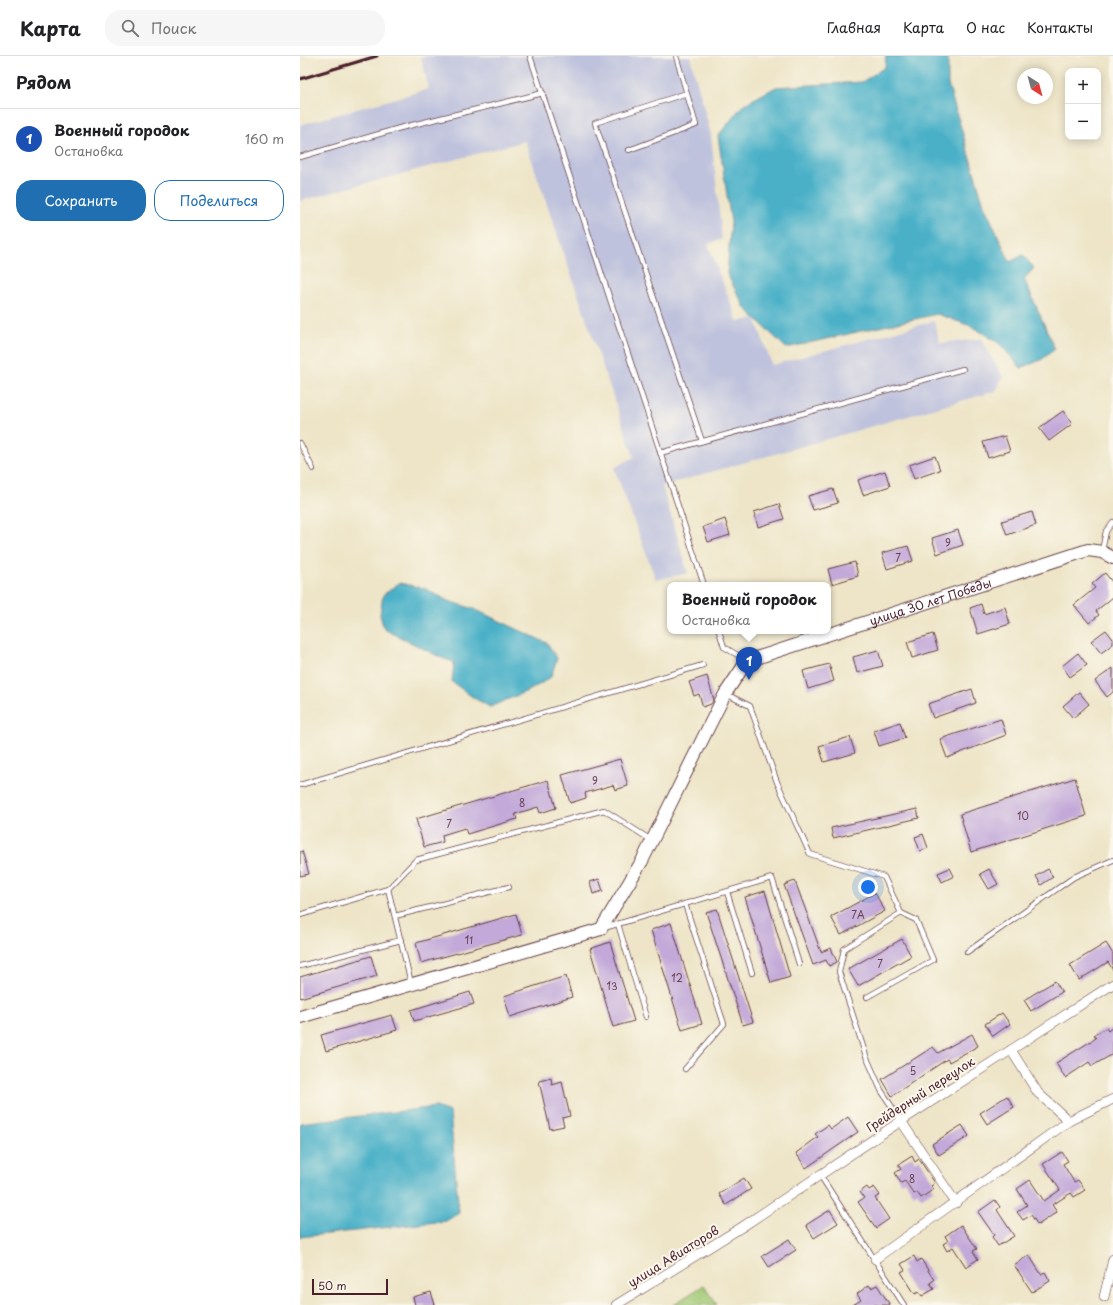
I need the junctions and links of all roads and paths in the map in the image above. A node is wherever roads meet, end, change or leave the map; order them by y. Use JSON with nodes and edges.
{"nodes":[{"id":1,"x":530,"y":56,"type":"edge"},
{"id":2,"x":676,"y":56,"type":"edge"},
{"id":3,"x":543,"y":93,"type":"junction"},
{"id":4,"x":687,"y":93,"type":"junction"},
{"id":5,"x":628,"y":150,"type":"dead end"},
{"id":6,"x":300,"y":156,"type":"edge"},
{"id":7,"x":963,"y":369,"type":"dead end"},
{"id":8,"x":702,"y":441,"type":"junction"},
{"id":9,"x":300,"y":442,"type":"edge"},
{"id":10,"x":660,"y":453,"type":"junction"},
{"id":11,"x":312,"y":469,"type":"dead end"},
{"id":12,"x":1113,"y":522,"type":"edge"},
{"id":13,"x":1102,"y":552,"type":"junction"},
{"id":14,"x":1113,"y":558,"type":"edge"},
{"id":15,"x":703,"y":582,"type":"edge"},
{"id":16,"x":720,"y":634,"type":"edge"},
{"id":17,"x":831,"y":634,"type":"edge"},
{"id":18,"x":831,"y":634,"type":"edge"},
{"id":19,"x":748,"y":661,"type":"junction"},
{"id":20,"x":703,"y":665,"type":"dead end"},
{"id":21,"x":725,"y":694,"type":"junction"},
{"id":22,"x":300,"y":785,"type":"edge"},
{"id":23,"x":652,"y":840,"type":"junction"},
{"id":24,"x":1113,"y":860,"type":"edge"},
{"id":25,"x":509,"y":887,"type":"dead end"},
{"id":26,"x":388,"y":889,"type":"junction"},
{"id":27,"x":727,"y":892,"type":"junction"},
{"id":28,"x":685,"y":904,"type":"junction"},
{"id":29,"x":901,"y":913,"type":"junction"},
{"id":30,"x":300,"y":915,"type":"edge"},
{"id":31,"x":395,"y":916,"type":"junction"},
{"id":32,"x":618,"y":924,"type":"junction"},
{"id":33,"x":600,"y":929,"type":"junction"},
{"id":34,"x":401,"y":940,"type":"junction"},
{"id":35,"x":967,"y":952,"type":"dead end"},
{"id":36,"x":799,"y":964,"type":"dead end"},
{"id":37,"x":300,"y":966,"type":"edge"},
{"id":38,"x":752,"y":973,"type":"dead end"},
{"id":39,"x":412,"y":984,"type":"junction"},
{"id":40,"x":1113,"y":984,"type":"edge"},
{"id":41,"x":866,"y":997,"type":"dead end"},
{"id":42,"x":300,"y":1017,"type":"edge"},
{"id":43,"x":646,"y":1017,"type":"dead end"},
{"id":44,"x":1011,"y":1050,"type":"junction"},
{"id":45,"x":685,"y":1069,"type":"dead end"},
{"id":46,"x":1113,"y":1099,"type":"edge"},
{"id":47,"x":901,"y":1121,"type":"junction"},
{"id":48,"x":1070,"y":1121,"type":"junction"},
{"id":49,"x":820,"y":1175,"type":"junction"},
{"id":50,"x":956,"y":1204,"type":"junction"},
{"id":51,"x":742,"y":1227,"type":"joint"},
{"id":52,"x":875,"y":1259,"type":"junction"},
{"id":53,"x":1113,"y":1259,"type":"edge"},
{"id":54,"x":1104,"y":1297,"type":"dead end"},
{"id":55,"x":616,"y":1305,"type":"edge"},
{"id":56,"x":904,"y":1305,"type":"edge"}],
"edges":[{"from":1,"to":3,"type":"lane"},
{"from":2,"to":4,"type":"lane"},
{"from":3,"to":6,"type":"lane"},
{"from":3,"to":10,"type":"lane"},
{"from":4,"to":5,"type":"lane"},
{"from":4,"to":8,"type":"lane"},
{"from":7,"to":8,"type":"lane"},
{"from":8,"to":10,"type":"lane"},
{"from":9,"to":11,"type":"lane"},
{"from":10,"to":15,"type":"lane"},
{"from":12,"to":13,"type":"lane"},
{"from":13,"to":14,"type":"street","name":"улица 30 лет Победы"},
{"from":13,"to":17,"type":"street","name":"улица 30 лет Победы"},
{"from":16,"to":19,"type":"lane"},
{"from":18,"to":19,"type":"street","name":"улица 30 лет Победы"},
{"from":19,"to":21,"type":"street"},
{"from":20,"to":22,"type":"lane"},
{"from":21,"to":23,"type":"street"},
{"from":21,"to":29,"type":"lane"},
{"from":23,"to":26,"type":"lane"},
{"from":23,"to":33,"type":"street"},
{"from":24,"to":35,"type":"lane"},
{"from":25,"to":31,"type":"lane"},
{"from":26,"to":30,"type":"lane"},
{"from":26,"to":31,"type":"lane"},
{"from":27,"to":28,"type":"lane"},
{"from":27,"to":36,"type":"lane"},
{"from":27,"to":38,"type":"lane"},
{"from":28,"to":32,"type":"lane"},
{"from":28,"to":45,"type":"lane"},
{"from":29,"to":41,"type":"lane"},
{"from":29,"to":47,"type":"lane"},
{"from":31,"to":34,"type":"lane"},
{"from":32,"to":33,"type":"lane"},
{"from":32,"to":43,"type":"lane"},
{"from":33,"to":39,"type":"street"},
{"from":34,"to":37,"type":"lane"},
{"from":34,"to":39,"type":"lane"},
{"from":39,"to":42,"type":"street"},
{"from":40,"to":44,"type":"street","name":"Грейдерный переулок"},
{"from":44,"to":47,"type":"street","name":"Грейдерный переулок"},
{"from":44,"to":48,"type":"street"},
{"from":46,"to":48,"type":"street"},
{"from":47,"to":49,"type":"street","name":"Грейдерный переулок"},
{"from":47,"to":50,"type":"street"},
{"from":48,"to":50,"type":"street"},
{"from":49,"to":51,"type":"street","name":"Грейдерный переулок"},
{"from":49,"to":52,"type":"lane"},
{"from":50,"to":52,"type":"street"},
{"from":51,"to":55,"type":"street","name":"улица Авиаторов"},
{"from":52,"to":56,"type":"lane"},
{"from":53,"to":54,"type":"street"}]}
